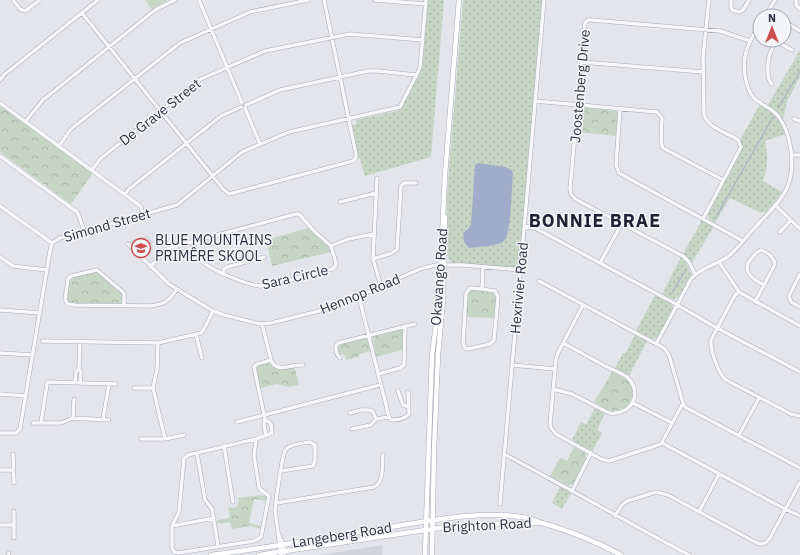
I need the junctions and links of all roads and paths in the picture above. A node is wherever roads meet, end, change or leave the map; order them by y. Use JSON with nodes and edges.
{"nodes":[{"id":1,"x":13,"y":0,"type":"edge"},
{"id":2,"x":40,"y":0,"type":"edge"},
{"id":3,"x":98,"y":0,"type":"edge"},
{"id":4,"x":175,"y":0,"type":"edge"},
{"id":5,"x":199,"y":0,"type":"edge"},
{"id":6,"x":308,"y":0,"type":"edge"},
{"id":7,"x":324,"y":0,"type":"edge"},
{"id":8,"x":375,"y":0,"type":"edge"},
{"id":9,"x":460,"y":0,"type":"edge"},
{"id":10,"x":544,"y":0,"type":"edge"},
{"id":11,"x":709,"y":0,"type":"edge"},
{"id":12,"x":731,"y":0,"type":"edge"},
{"id":13,"x":749,"y":0,"type":"edge"},
{"id":14,"x":796,"y":0,"type":"edge"},
{"id":15,"x":426,"y":2,"type":"edge"},
{"id":16,"x":800,"y":9,"type":"edge"},
{"id":17,"x":82,"y":13,"type":"junction"},
{"id":18,"x":212,"y":29,"type":"junction"},
{"id":19,"x":706,"y":30,"type":"junction"},
{"id":20,"x":332,"y":37,"type":"junction"},
{"id":21,"x":752,"y":39,"type":"edge"},
{"id":22,"x":423,"y":40,"type":"junction"},
{"id":23,"x":750,"y":42,"type":"junction"},
{"id":24,"x":109,"y":47,"type":"junction"},
{"id":25,"x":772,"y":48,"type":"edge"},
{"id":26,"x":789,"y":48,"type":"edge"},
{"id":27,"x":792,"y":50,"type":"dead end"},
{"id":28,"x":582,"y":62,"type":"junction"},
{"id":29,"x":228,"y":67,"type":"junction"},
{"id":30,"x":703,"y":72,"type":"junction"},
{"id":31,"x":416,"y":75,"type":"junction"},
{"id":32,"x":340,"y":77,"type":"junction"},
{"id":33,"x":134,"y":79,"type":"junction"},
{"id":34,"x":0,"y":80,"type":"edge"},
{"id":35,"x":772,"y":84,"type":"dead end"},
{"id":36,"x":535,"y":101,"type":"junction"},
{"id":37,"x":0,"y":103,"type":"edge"},
{"id":38,"x":243,"y":105,"type":"junction"},
{"id":39,"x":578,"y":105,"type":"junction"},
{"id":40,"x":620,"y":109,"type":"junction"},
{"id":41,"x":161,"y":111,"type":"junction"},
{"id":42,"x":349,"y":119,"type":"junction"},
{"id":43,"x":794,"y":119,"type":"dead end"},
{"id":44,"x":800,"y":121,"type":"edge"},
{"id":45,"x":25,"y":122,"type":"junction"},
{"id":46,"x":186,"y":143,"type":"junction"},
{"id":47,"x":260,"y":144,"type":"junction"},
{"id":48,"x":59,"y":146,"type":"junction"},
{"id":49,"x":792,"y":155,"type":"junction"},
{"id":50,"x":800,"y":155,"type":"edge"},
{"id":51,"x":0,"y":156,"type":"edge"},
{"id":52,"x":92,"y":170,"type":"junction"},
{"id":53,"x":212,"y":176,"type":"junction"},
{"id":54,"x":377,"y":178,"type":"dead end"},
{"id":55,"x":723,"y":180,"type":"junction"},
{"id":56,"x":416,"y":183,"type":"dead end"},
{"id":57,"x":376,"y":193,"type":"junction"},
{"id":58,"x":125,"y":194,"type":"junction"},
{"id":59,"x":340,"y":202,"type":"dead end"},
{"id":60,"x":775,"y":205,"type":"junction"},
{"id":61,"x":0,"y":206,"type":"edge"},
{"id":62,"x":143,"y":215,"type":"junction"},
{"id":63,"x":703,"y":219,"type":"junction"},
{"id":64,"x":791,"y":220,"type":"junction"},
{"id":65,"x":622,"y":223,"type":"junction"},
{"id":66,"x":524,"y":226,"type":"junction"},
{"id":67,"x":800,"y":228,"type":"edge"},
{"id":68,"x":84,"y":231,"type":"junction"},
{"id":69,"x":780,"y":232,"type":"dead end"},
{"id":70,"x":374,"y":234,"type":"junction"},
{"id":71,"x":193,"y":241,"type":"junction"},
{"id":72,"x":743,"y":241,"type":"junction"},
{"id":73,"x":52,"y":243,"type":"junction"},
{"id":74,"x":128,"y":244,"type":"dead end"},
{"id":75,"x":331,"y":246,"type":"junction"},
{"id":76,"x":0,"y":257,"type":"edge"},
{"id":77,"x":264,"y":257,"type":"dead end"},
{"id":78,"x":373,"y":259,"type":"junction"},
{"id":79,"x":719,"y":262,"type":"junction"},
{"id":80,"x":600,"y":263,"type":"junction"},
{"id":81,"x":442,"y":264,"type":"junction"},
{"id":82,"x":150,"y":267,"type":"junction"},
{"id":83,"x":483,"y":267,"type":"junction"},
{"id":84,"x":46,"y":270,"type":"junction"},
{"id":85,"x":521,"y":270,"type":"junction"},
{"id":86,"x":223,"y":273,"type":"junction"},
{"id":87,"x":695,"y":274,"type":"junction"},
{"id":88,"x":800,"y":274,"type":"edge"},
{"id":89,"x":539,"y":281,"type":"dead end"},
{"id":90,"x":764,"y":285,"type":"junction"},
{"id":91,"x":381,"y":286,"type":"junction"},
{"id":92,"x":177,"y":289,"type":"junction"},
{"id":93,"x":482,"y":289,"type":"junction"},
{"id":94,"x":739,"y":292,"type":"junction"},
{"id":95,"x":359,"y":297,"type":"junction"},
{"id":96,"x":755,"y":302,"type":"junction"},
{"id":97,"x":678,"y":304,"type":"junction"},
{"id":98,"x":583,"y":305,"type":"junction"},
{"id":99,"x":124,"y":306,"type":"junction"},
{"id":100,"x":800,"y":307,"type":"edge"},
{"id":101,"x":0,"y":310,"type":"edge"},
{"id":102,"x":213,"y":311,"type":"junction"},
{"id":103,"x":40,"y":313,"type":"junction"},
{"id":104,"x":262,"y":324,"type":"junction"},
{"id":105,"x":415,"y":324,"type":"dead end"},
{"id":106,"x":405,"y":326,"type":"junction"},
{"id":107,"x":800,"y":326,"type":"edge"},
{"id":108,"x":717,"y":328,"type":"junction"},
{"id":109,"x":196,"y":335,"type":"junction"},
{"id":110,"x":368,"y":336,"type":"junction"},
{"id":111,"x":42,"y":341,"type":"dead end"},
{"id":112,"x":80,"y":342,"type":"junction"},
{"id":113,"x":563,"y":342,"type":"junction"},
{"id":114,"x":158,"y":343,"type":"junction"},
{"id":115,"x":656,"y":344,"type":"junction"},
{"id":116,"x":0,"y":353,"type":"edge"},
{"id":117,"x":33,"y":356,"type":"junction"},
{"id":118,"x":202,"y":358,"type":"dead end"},
{"id":119,"x":340,"y":358,"type":"dead end"},
{"id":120,"x":271,"y":360,"type":"junction"},
{"id":121,"x":303,"y":365,"type":"dead end"},
{"id":122,"x":512,"y":365,"type":"junction"},
{"id":123,"x":78,"y":368,"type":"junction"},
{"id":124,"x":555,"y":369,"type":"junction"},
{"id":125,"x":800,"y":372,"type":"edge"},
{"id":126,"x":378,"y":374,"type":"junction"},
{"id":127,"x":75,"y":383,"type":"junction"},
{"id":128,"x":80,"y":383,"type":"junction"},
{"id":129,"x":109,"y":384,"type":"junction"},
{"id":130,"x":116,"y":384,"type":"dead end"},
{"id":131,"x":380,"y":385,"type":"junction"},
{"id":132,"x":134,"y":388,"type":"dead end"},
{"id":133,"x":153,"y":388,"type":"junction"},
{"id":134,"x":553,"y":389,"type":"junction"},
{"id":135,"x":398,"y":391,"type":"dead end"},
{"id":136,"x":408,"y":392,"type":"dead end"},
{"id":137,"x":0,"y":394,"type":"edge"},
{"id":138,"x":26,"y":396,"type":"junction"},
{"id":139,"x":759,"y":398,"type":"junction"},
{"id":140,"x":74,"y":399,"type":"dead end"},
{"id":141,"x":633,"y":403,"type":"junction"},
{"id":142,"x":683,"y":403,"type":"junction"},
{"id":143,"x":409,"y":407,"type":"junction"},
{"id":144,"x":350,"y":413,"type":"dead end"},
{"id":145,"x":800,"y":416,"type":"edge"},
{"id":146,"x":265,"y":417,"type":"junction"},
{"id":147,"x":389,"y":417,"type":"junction"},
{"id":148,"x":73,"y":418,"type":"junction"},
{"id":149,"x":103,"y":419,"type":"junction"},
{"id":150,"x":376,"y":419,"type":"junction"},
{"id":151,"x":109,"y":420,"type":"dead end"},
{"id":152,"x":237,"y":422,"type":"dead end"},
{"id":153,"x":32,"y":423,"type":"dead end"},
{"id":154,"x":41,"y":423,"type":"junction"},
{"id":155,"x":672,"y":423,"type":"junction"},
{"id":156,"x":352,"y":430,"type":"dead end"},
{"id":157,"x":0,"y":433,"type":"edge"},
{"id":158,"x":184,"y":434,"type":"dead end"},
{"id":159,"x":739,"y":435,"type":"junction"},
{"id":160,"x":266,"y":436,"type":"junction"},
{"id":161,"x":141,"y":439,"type":"dead end"},
{"id":162,"x":165,"y":439,"type":"junction"},
{"id":163,"x":256,"y":439,"type":"junction"},
{"id":164,"x":662,"y":443,"type":"junction"},
{"id":165,"x":224,"y":446,"type":"junction"},
{"id":166,"x":197,"y":453,"type":"junction"},
{"id":167,"x":592,"y":453,"type":"junction"},
{"id":168,"x":13,"y":454,"type":"dead end"},
{"id":169,"x":504,"y":454,"type":"junction"},
{"id":170,"x":383,"y":455,"type":"dead end"},
{"id":171,"x":800,"y":468,"type":"edge"},
{"id":172,"x":0,"y":470,"type":"edge"},
{"id":173,"x":13,"y":470,"type":"junction"},
{"id":174,"x":281,"y":471,"type":"junction"},
{"id":175,"x":719,"y":474,"type":"junction"},
{"id":176,"x":800,"y":482,"type":"edge"},
{"id":177,"x":14,"y":483,"type":"dead end"},
{"id":178,"x":572,"y":491,"type":"junction"},
{"id":179,"x":233,"y":502,"type":"dead end"},
{"id":180,"x":276,"y":503,"type":"junction"},
{"id":181,"x":500,"y":504,"type":"dead end"},
{"id":182,"x":785,"y":509,"type":"junction"},
{"id":183,"x":14,"y":511,"type":"dead end"},
{"id":184,"x":699,"y":512,"type":"junction"},
{"id":185,"x":615,"y":516,"type":"junction"},
{"id":186,"x":800,"y":516,"type":"edge"},
{"id":187,"x":214,"y":518,"type":"junction"},
{"id":188,"x":426,"y":520,"type":"junction"},
{"id":189,"x":433,"y":520,"type":"junction"},
{"id":190,"x":540,"y":523,"type":"junction"},
{"id":191,"x":0,"y":525,"type":"edge"},
{"id":192,"x":14,"y":525,"type":"junction"},
{"id":193,"x":172,"y":526,"type":"junction"},
{"id":194,"x":433,"y":528,"type":"junction"},
{"id":195,"x":425,"y":529,"type":"junction"},
{"id":196,"x":14,"y":538,"type":"dead end"},
{"id":197,"x":281,"y":544,"type":"junction"},
{"id":198,"x":218,"y":546,"type":"junction"},
{"id":199,"x":283,"y":553,"type":"edge"},
{"id":200,"x":211,"y":555,"type":"edge"},
{"id":201,"x":259,"y":555,"type":"edge"},
{"id":202,"x":425,"y":555,"type":"edge"},
{"id":203,"x":432,"y":555,"type":"edge"},
{"id":204,"x":621,"y":555,"type":"edge"},
{"id":205,"x":689,"y":555,"type":"edge"}],
"edges":[{"from":1,"to":2,"type":"street"},
{"from":3,"to":17,"type":"street"},
{"from":4,"to":24,"type":"street"},
{"from":5,"to":18,"type":"street"},
{"from":6,"to":18,"type":"street"},
{"from":7,"to":20,"type":"street"},
{"from":8,"to":15,"type":"street"},
{"from":9,"to":81,"type":"main road","name":"Okavango Road"},
{"from":10,"to":36,"type":"street","name":"Hexrivier Road"},
{"from":11,"to":19,"type":"street"},
{"from":12,"to":13,"type":"street"},
{"from":14,"to":16,"type":"street"},
{"from":15,"to":22,"type":"street","name":"Simond Street"},
{"from":17,"to":24,"type":"street"},
{"from":17,"to":34,"type":"street"},
{"from":18,"to":29,"type":"street"},
{"from":18,"to":33,"type":"street"},
{"from":19,"to":23,"type":"street"},
{"from":19,"to":28,"type":"street","name":"Joostenberg Drive"},
{"from":19,"to":30,"type":"street"},
{"from":20,"to":22,"type":"street","name":"De Grave Street"},
{"from":20,"to":29,"type":"street","name":"De Grave Street"},
{"from":20,"to":32,"type":"street"},
{"from":21,"to":23,"type":"street"},
{"from":22,"to":31,"type":"street","name":"Simond Street"},
{"from":23,"to":49,"type":"street"},
{"from":24,"to":33,"type":"street"},
{"from":24,"to":45,"type":"street"},
{"from":25,"to":35,"type":"street"},
{"from":26,"to":27,"type":"street"},
{"from":28,"to":30,"type":"street"},
{"from":28,"to":39,"type":"street","name":"Joostenberg Drive"},
{"from":29,"to":38,"type":"street"},
{"from":29,"to":41,"type":"street","name":"De Grave Street"},
{"from":30,"to":55,"type":"street"},
{"from":31,"to":32,"type":"street"},
{"from":31,"to":42,"type":"street","name":"Simond Street"},
{"from":32,"to":38,"type":"street"},
{"from":32,"to":42,"type":"street"},
{"from":33,"to":41,"type":"street"},
{"from":33,"to":48,"type":"street"},
{"from":36,"to":39,"type":"street"},
{"from":36,"to":66,"type":"street","name":"Hexrivier Road"},
{"from":37,"to":45,"type":"street"},
{"from":38,"to":46,"type":"street"},
{"from":38,"to":47,"type":"street"},
{"from":39,"to":40,"type":"street"},
{"from":39,"to":65,"type":"street","name":"Joostenberg Drive"},
{"from":40,"to":55,"type":"street"},
{"from":40,"to":63,"type":"street"},
{"from":41,"to":46,"type":"street"},
{"from":41,"to":52,"type":"street","name":"De Grave Street"},
{"from":42,"to":47,"type":"street","name":"Simond Street"},
{"from":42,"to":53,"type":"street"},
{"from":43,"to":44,"type":"street"},
{"from":45,"to":48,"type":"street"},
{"from":46,"to":53,"type":"street"},
{"from":46,"to":58,"type":"street"},
{"from":47,"to":53,"type":"street","name":"Simond Street"},
{"from":48,"to":52,"type":"street"},
{"from":49,"to":50,"type":"street"},
{"from":49,"to":60,"type":"street"},
{"from":51,"to":68,"type":"street"},
{"from":52,"to":58,"type":"street"},
{"from":53,"to":62,"type":"street","name":"Simond Street"},
{"from":54,"to":57,"type":"street"},
{"from":55,"to":63,"type":"street"},
{"from":56,"to":78,"type":"street"},
{"from":57,"to":59,"type":"street"},
{"from":57,"to":70,"type":"street"},
{"from":58,"to":62,"type":"street"},
{"from":60,"to":64,"type":"street"},
{"from":60,"to":72,"type":"street"},
{"from":61,"to":73,"type":"street"},
{"from":62,"to":68,"type":"street","name":"Simond Street"},
{"from":63,"to":72,"type":"street"},
{"from":64,"to":67,"type":"street"},
{"from":64,"to":69,"type":"street"},
{"from":65,"to":80,"type":"street"},
{"from":65,"to":87,"type":"street","name":"Joostenberg Drive"},
{"from":66,"to":80,"type":"street"},
{"from":66,"to":85,"type":"street","name":"Hexrivier Road"},
{"from":68,"to":73,"type":"street","name":"Simond Street"},
{"from":70,"to":75,"type":"street"},
{"from":70,"to":78,"type":"street"},
{"from":71,"to":75,"type":"street","name":"Sara Circle"},
{"from":71,"to":82,"type":"street","name":"Sara Circle"},
{"from":71,"to":86,"type":"street","name":"Sara Circle"},
{"from":72,"to":79,"type":"street"},
{"from":73,"to":84,"type":"street","name":"Simond Street"},
{"from":74,"to":82,"type":"street","name":"Hennop Road"},
{"from":75,"to":86,"type":"street","name":"Sara Circle"},
{"from":76,"to":84,"type":"street"},
{"from":77,"to":86,"type":"street"},
{"from":78,"to":91,"type":"street"},
{"from":79,"to":87,"type":"street"},
{"from":79,"to":94,"type":"street"},
{"from":80,"to":97,"type":"street"},
{"from":81,"to":83,"type":"street","name":"Hennop Road"},
{"from":81,"to":91,"type":"street","name":"Hennop Road"},
{"from":81,"to":188,"type":"main road","name":"Okavango Road"},
{"from":81,"to":189,"type":"main road","name":"Okavango Road"},
{"from":82,"to":92,"type":"street","name":"Hennop Road"},
{"from":83,"to":85,"type":"street","name":"Hennop Road"},
{"from":83,"to":93,"type":"street"},
{"from":84,"to":103,"type":"street","name":"Simond Street"},
{"from":85,"to":122,"type":"street","name":"Hexrivier Road"},
{"from":87,"to":97,"type":"street"},
{"from":88,"to":100,"type":"street"},
{"from":89,"to":98,"type":"street"},
{"from":90,"to":90,"type":"street"},
{"from":90,"to":96,"type":"street"},
{"from":91,"to":95,"type":"street","name":"Hennop Road"},
{"from":92,"to":99,"type":"street"},
{"from":92,"to":102,"type":"street","name":"Hennop Road"},
{"from":93,"to":93,"type":"street"},
{"from":94,"to":96,"type":"street"},
{"from":94,"to":108,"type":"street"},
{"from":95,"to":104,"type":"street","name":"Hennop Road"},
{"from":95,"to":110,"type":"street"},
{"from":96,"to":107,"type":"street"},
{"from":97,"to":108,"type":"street"},
{"from":97,"to":115,"type":"street"},
{"from":98,"to":113,"type":"street"},
{"from":98,"to":115,"type":"street"},
{"from":99,"to":99,"type":"street"},
{"from":101,"to":103,"type":"street"},
{"from":102,"to":104,"type":"street","name":"Hennop Road"},
{"from":102,"to":109,"type":"street"},
{"from":103,"to":117,"type":"street","name":"Simond Street"},
{"from":104,"to":120,"type":"street"},
{"from":105,"to":106,"type":"street"},
{"from":106,"to":110,"type":"street"},
{"from":106,"to":126,"type":"street"},
{"from":108,"to":125,"type":"street"},
{"from":108,"to":139,"type":"street"},
{"from":109,"to":114,"type":"street"},
{"from":109,"to":118,"type":"street"},
{"from":110,"to":119,"type":"street"},
{"from":110,"to":126,"type":"street"},
{"from":111,"to":112,"type":"street"},
{"from":112,"to":114,"type":"street"},
{"from":112,"to":123,"type":"street"},
{"from":113,"to":124,"type":"street"},
{"from":113,"to":141,"type":"street"},
{"from":114,"to":133,"type":"street"},
{"from":115,"to":142,"type":"street"},
{"from":116,"to":117,"type":"street"},
{"from":117,"to":138,"type":"street","name":"Simond Street"},
{"from":120,"to":121,"type":"street"},
{"from":120,"to":146,"type":"street"},
{"from":122,"to":124,"type":"street"},
{"from":122,"to":169,"type":"street","name":"Hexrivier Road"},
{"from":123,"to":127,"type":"street"},
{"from":123,"to":128,"type":"street"},
{"from":124,"to":134,"type":"street"},
{"from":126,"to":131,"type":"street"},
{"from":127,"to":128,"type":"street"},
{"from":127,"to":154,"type":"street"},
{"from":128,"to":129,"type":"street"},
{"from":129,"to":130,"type":"street"},
{"from":129,"to":149,"type":"street"},
{"from":131,"to":146,"type":"street"},
{"from":131,"to":147,"type":"street"},
{"from":132,"to":133,"type":"street"},
{"from":133,"to":162,"type":"street"},
{"from":134,"to":141,"type":"street"},
{"from":134,"to":167,"type":"street"},
{"from":135,"to":143,"type":"street"},
{"from":136,"to":143,"type":"street"},
{"from":137,"to":138,"type":"street"},
{"from":138,"to":157,"type":"street","name":"Simond Street"},
{"from":139,"to":145,"type":"street"},
{"from":139,"to":159,"type":"street"},
{"from":140,"to":148,"type":"street"},
{"from":141,"to":155,"type":"street"},
{"from":142,"to":155,"type":"street"},
{"from":142,"to":159,"type":"street"},
{"from":143,"to":147,"type":"street"},
{"from":144,"to":150,"type":"street"},
{"from":146,"to":152,"type":"street"},
{"from":146,"to":160,"type":"street"},
{"from":146,"to":160,"type":"street"},
{"from":147,"to":150,"type":"street"},
{"from":148,"to":149,"type":"street"},
{"from":148,"to":154,"type":"street"},
{"from":149,"to":151,"type":"street"},
{"from":150,"to":156,"type":"street"},
{"from":153,"to":154,"type":"street"},
{"from":155,"to":164,"type":"street"},
{"from":158,"to":162,"type":"street"},
{"from":159,"to":171,"type":"street"},
{"from":160,"to":163,"type":"street"},
{"from":161,"to":162,"type":"street"},
{"from":163,"to":165,"type":"street"},
{"from":163,"to":198,"type":"street"},
{"from":164,"to":167,"type":"street"},
{"from":164,"to":175,"type":"street"},
{"from":165,"to":166,"type":"street"},
{"from":165,"to":179,"type":"street"},
{"from":166,"to":187,"type":"street"},
{"from":166,"to":193,"type":"street"},
{"from":167,"to":178,"type":"street"},
{"from":168,"to":173,"type":"street"},
{"from":169,"to":178,"type":"street"},
{"from":169,"to":181,"type":"street","name":"Hexrivier Road"},
{"from":170,"to":180,"type":"street"},
{"from":172,"to":173,"type":"street"},
{"from":173,"to":177,"type":"street"},
{"from":174,"to":174,"type":"street"},
{"from":174,"to":180,"type":"street"},
{"from":175,"to":182,"type":"street"},
{"from":175,"to":184,"type":"street"},
{"from":176,"to":182,"type":"street"},
{"from":178,"to":185,"type":"street"},
{"from":180,"to":197,"type":"street"},
{"from":182,"to":184,"type":"street"},
{"from":182,"to":186,"type":"street"},
{"from":183,"to":192,"type":"street"},
{"from":184,"to":185,"type":"street"},
{"from":185,"to":205,"type":"street"},
{"from":187,"to":193,"type":"street"},
{"from":187,"to":198,"type":"street"},
{"from":188,"to":189,"type":"main road","name":"Brighton Road"},
{"from":188,"to":195,"type":"main road","name":"Okavango Road"},
{"from":188,"to":197,"type":"main road","name":"Langeberg Road"},
{"from":189,"to":190,"type":"main road","name":"Brighton Road"},
{"from":189,"to":194,"type":"main road","name":"Okavango Road"},
{"from":190,"to":194,"type":"main road","name":"Brighton Road"},
{"from":190,"to":204,"type":"main road","name":"Brighton Road"},
{"from":191,"to":192,"type":"street"},
{"from":192,"to":196,"type":"street"},
{"from":193,"to":198,"type":"street"},
{"from":194,"to":195,"type":"main road","name":"Brighton Road"},
{"from":194,"to":203,"type":"main road","name":"Okavango Road"},
{"from":195,"to":199,"type":"main road","name":"Langeberg Road"},
{"from":195,"to":202,"type":"main road","name":"Okavango Road"},
{"from":197,"to":199,"type":"street"},
{"from":197,"to":200,"type":"main road","name":"Langeberg Road"},
{"from":199,"to":201,"type":"main road","name":"Langeberg Road"}]}
